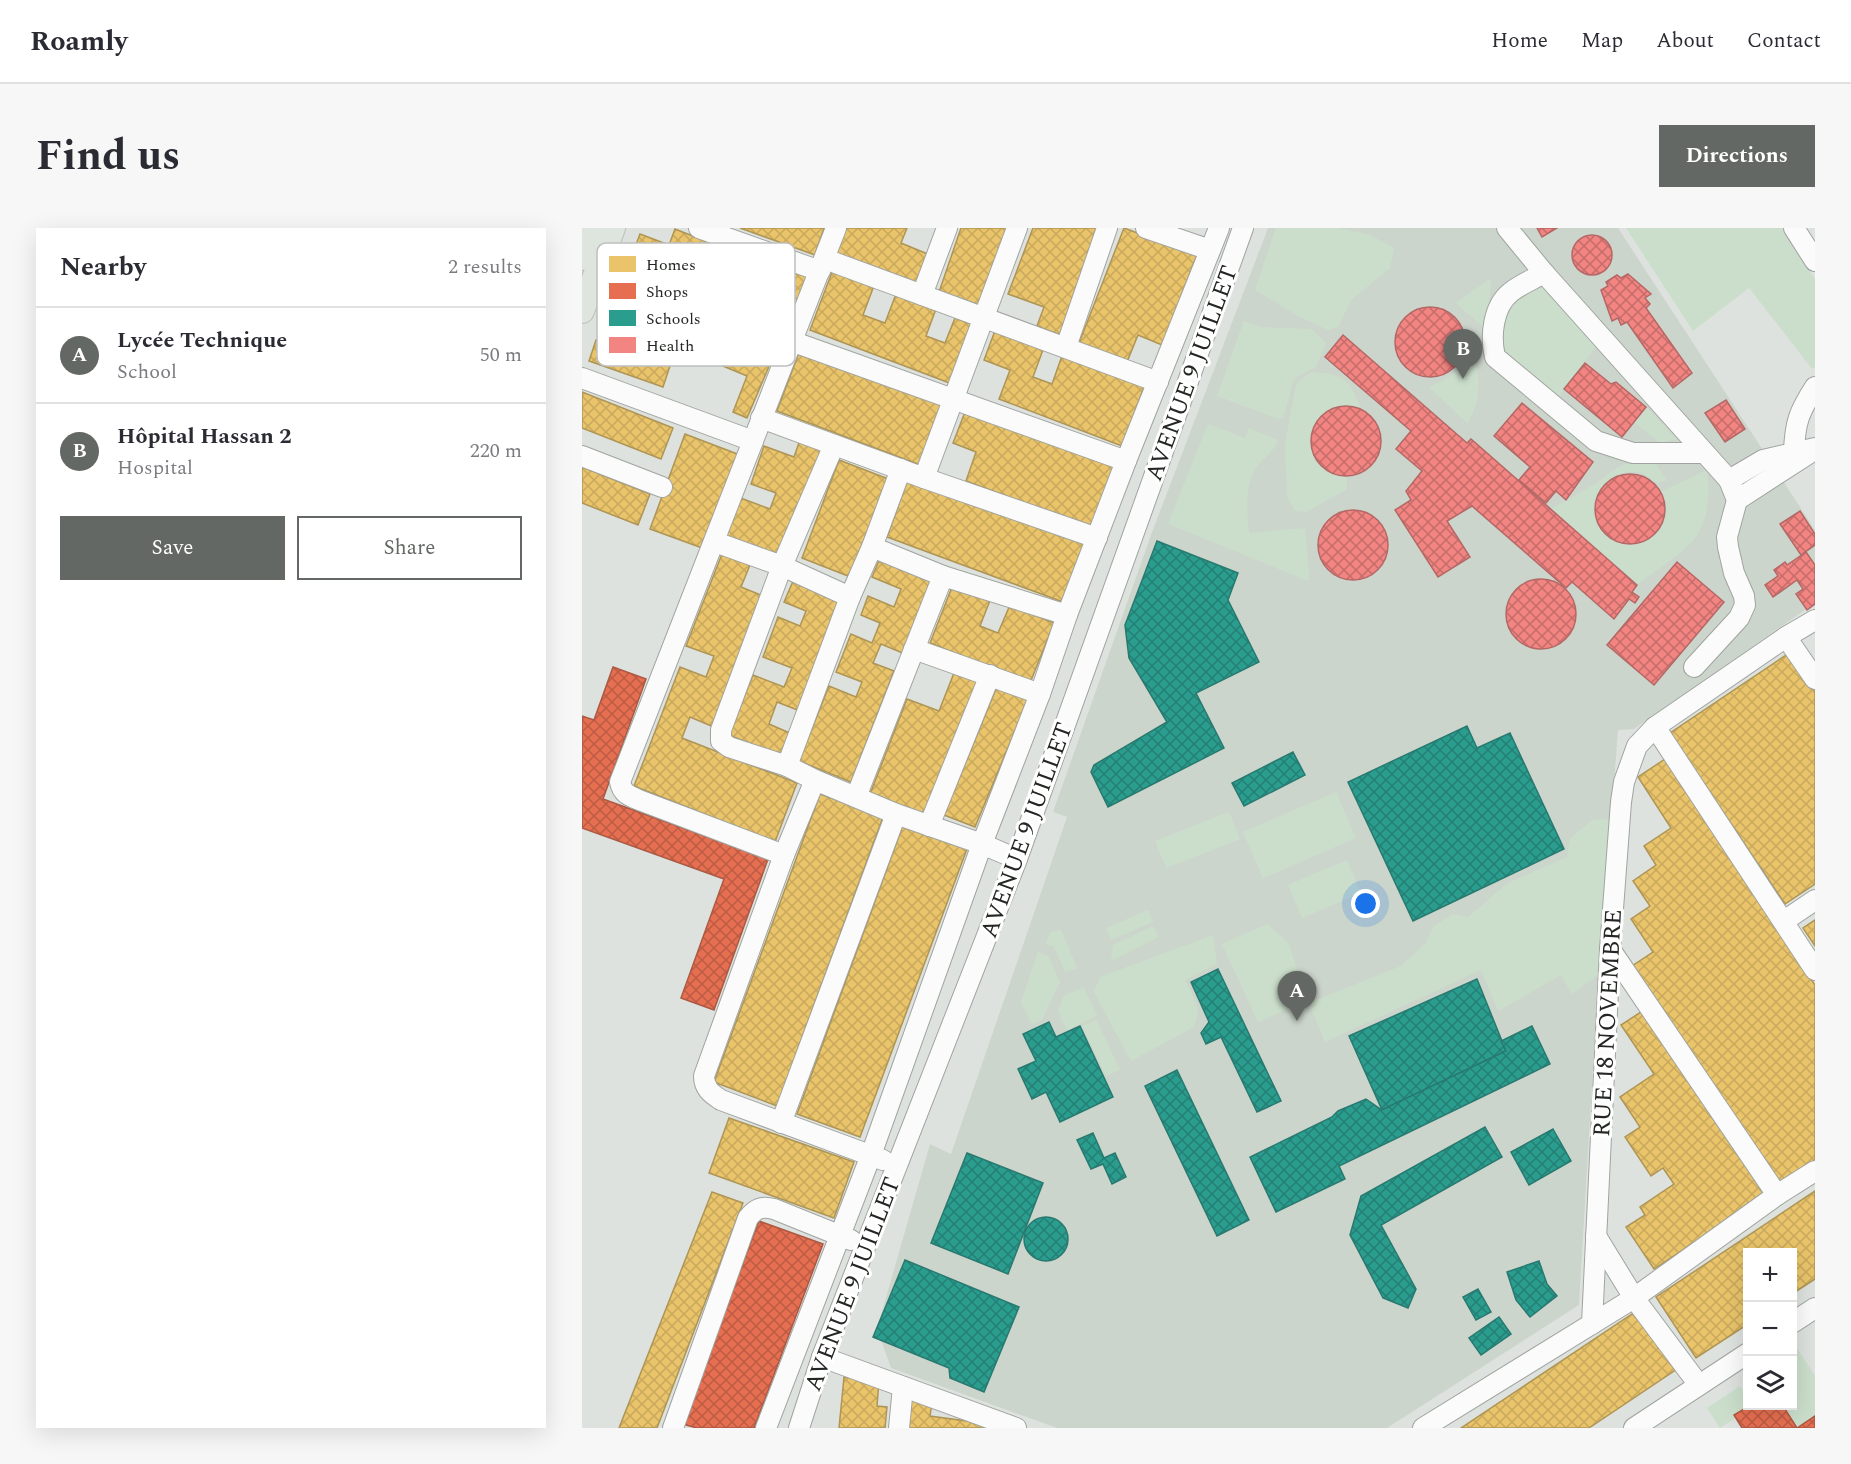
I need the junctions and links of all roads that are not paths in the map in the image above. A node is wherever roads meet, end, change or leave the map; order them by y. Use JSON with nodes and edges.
{"nodes":[{"id":1,"x":593,"y":228,"type":"edge"},
{"id":2,"x":613,"y":228,"type":"edge"},
{"id":3,"x":699,"y":228,"type":"edge"},
{"id":4,"x":836,"y":228,"type":"edge"},
{"id":5,"x":947,"y":228,"type":"edge"},
{"id":6,"x":1017,"y":228,"type":"edge"},
{"id":7,"x":1107,"y":228,"type":"edge"},
{"id":8,"x":1146,"y":228,"type":"edge"},
{"id":9,"x":1219,"y":228,"type":"edge"},
{"id":10,"x":1243,"y":228,"type":"edge"},
{"id":11,"x":1508,"y":228,"type":"edge"},
{"id":12,"x":1794,"y":228,"type":"edge"},
{"id":13,"x":600,"y":243,"type":"edge"},
{"id":14,"x":749,"y":243,"type":"edge"},
{"id":15,"x":597,"y":246,"type":"edge"},
{"id":16,"x":1210,"y":250,"type":"junction"},
{"id":17,"x":795,"y":257,"type":"edge"},
{"id":18,"x":586,"y":259,"type":"edge"},
{"id":19,"x":1815,"y":261,"type":"edge"},
{"id":20,"x":822,"y":265,"type":"junction"},
{"id":21,"x":1545,"y":273,"type":"junction"},
{"id":22,"x":922,"y":295,"type":"junction"},
{"id":23,"x":582,"y":311,"type":"edge"},
{"id":24,"x":981,"y":318,"type":"junction"},
{"id":25,"x":795,"y":329,"type":"edge"},
{"id":26,"x":795,"y":343,"type":"edge"},
{"id":27,"x":1066,"y":348,"type":"junction"},
{"id":28,"x":780,"y":366,"type":"edge"},
{"id":29,"x":582,"y":378,"type":"edge"},
{"id":30,"x":1158,"y":382,"type":"junction"},
{"id":31,"x":1815,"y":387,"type":"edge"},
{"id":32,"x":952,"y":399,"type":"junction"},
{"id":33,"x":761,"y":417,"type":"junction"},
{"id":34,"x":753,"y":441,"type":"junction"},
{"id":35,"x":834,"y":445,"type":"junction"},
{"id":36,"x":1815,"y":449,"type":"edge"},
{"id":37,"x":1794,"y":452,"type":"junction"},
{"id":38,"x":1704,"y":453,"type":"junction"},
{"id":39,"x":582,"y":456,"type":"edge"},
{"id":40,"x":1126,"y":461,"type":"junction"},
{"id":41,"x":901,"y":469,"type":"junction"},
{"id":42,"x":924,"y":478,"type":"junction"},
{"id":43,"x":1729,"y":480,"type":"junction"},
{"id":44,"x":662,"y":487,"type":"dead end"},
{"id":45,"x":1737,"y":500,"type":"junction"},
{"id":46,"x":1096,"y":538,"type":"junction"},
{"id":47,"x":715,"y":542,"type":"junction"},
{"id":48,"x":872,"y":547,"type":"junction"},
{"id":49,"x":782,"y":566,"type":"junction"},
{"id":50,"x":943,"y":576,"type":"junction"},
{"id":51,"x":850,"y":597,"type":"junction"},
{"id":52,"x":1067,"y":615,"type":"junction"},
{"id":53,"x":1815,"y":620,"type":"edge"},
{"id":54,"x":1786,"y":637,"type":"junction"},
{"id":55,"x":914,"y":649,"type":"junction"},
{"id":56,"x":1695,"y":666,"type":"dead end"},
{"id":57,"x":990,"y":675,"type":"junction"},
{"id":58,"x":1815,"y":679,"type":"edge"},
{"id":59,"x":1040,"y":694,"type":"junction"},
{"id":60,"x":1655,"y":728,"type":"junction"},
{"id":61,"x":787,"y":766,"type":"junction"},
{"id":62,"x":815,"y":780,"type":"junction"},
{"id":63,"x":856,"y":797,"type":"junction"},
{"id":64,"x":897,"y":814,"type":"junction"},
{"id":65,"x":929,"y":826,"type":"junction"},
{"id":66,"x":982,"y":844,"type":"junction"},
{"id":67,"x":784,"y":855,"type":"junction"},
{"id":68,"x":1017,"y":860,"type":"junction"},
{"id":69,"x":1815,"y":900,"type":"edge"},
{"id":70,"x":1784,"y":921,"type":"junction"},
{"id":71,"x":1610,"y":949,"type":"junction"},
{"id":72,"x":1815,"y":970,"type":"edge"},
{"id":73,"x":781,"y":1123,"type":"junction"},
{"id":74,"x":871,"y":1155,"type":"junction"},
{"id":75,"x":896,"y":1166,"type":"junction"},
{"id":76,"x":1815,"y":1171,"type":"edge"},
{"id":77,"x":1777,"y":1195,"type":"junction"},
{"id":78,"x":839,"y":1235,"type":"junction"},
{"id":79,"x":1596,"y":1236,"type":"junction"},
{"id":80,"x":865,"y":1246,"type":"junction"},
{"id":81,"x":1634,"y":1298,"type":"junction"},
{"id":82,"x":1815,"y":1308,"type":"edge"},
{"id":83,"x":1797,"y":1320,"type":"edge"},
{"id":84,"x":1592,"y":1324,"type":"junction"},
{"id":85,"x":1743,"y":1356,"type":"edge"},
{"id":86,"x":822,"y":1357,"type":"junction"},
{"id":87,"x":1699,"y":1385,"type":"junction"},
{"id":88,"x":903,"y":1387,"type":"junction"},
{"id":89,"x":673,"y":1428,"type":"edge"},
{"id":90,"x":766,"y":1428,"type":"edge"},
{"id":91,"x":799,"y":1428,"type":"edge"},
{"id":92,"x":899,"y":1428,"type":"edge"},
{"id":93,"x":1016,"y":1428,"type":"edge"},
{"id":94,"x":1423,"y":1428,"type":"edge"},
{"id":95,"x":1634,"y":1428,"type":"edge"}],
"edges":[{"from":1,"to":18,"type":"main road"},
{"from":2,"to":13,"type":"main road"},
{"from":3,"to":14,"type":"street"},
{"from":4,"to":20,"type":"street"},
{"from":5,"to":22,"type":"street"},
{"from":6,"to":24,"type":"street"},
{"from":7,"to":27,"type":"street"},
{"from":8,"to":16,"type":"street"},
{"from":9,"to":16,"type":"street"},
{"from":10,"to":68,"type":"street","name":"AVENUE 9 JUILLET"},
{"from":11,"to":21,"type":"street"},
{"from":12,"to":19,"type":"street"},
{"from":15,"to":18,"type":"main road"},
{"from":16,"to":30,"type":"street"},
{"from":17,"to":20,"type":"street"},
{"from":18,"to":23,"type":"main road"},
{"from":20,"to":22,"type":"street"},
{"from":20,"to":25,"type":"street"},
{"from":21,"to":38,"type":"street"},
{"from":21,"to":38,"type":"street"},
{"from":22,"to":24,"type":"street"},
{"from":24,"to":27,"type":"street"},
{"from":24,"to":32,"type":"street"},
{"from":26,"to":32,"type":"street"},
{"from":27,"to":30,"type":"street"},
{"from":28,"to":33,"type":"street"},
{"from":29,"to":34,"type":"street"},
{"from":30,"to":40,"type":"street"},
{"from":31,"to":37,"type":"street"},
{"from":32,"to":40,"type":"street"},
{"from":32,"to":42,"type":"street"},
{"from":33,"to":34,"type":"street"},
{"from":33,"to":35,"type":"street"},
{"from":34,"to":47,"type":"street"},
{"from":35,"to":41,"type":"street"},
{"from":35,"to":49,"type":"street"},
{"from":36,"to":37,"type":"street"},
{"from":36,"to":45,"type":"street"},
{"from":37,"to":43,"type":"street"},
{"from":38,"to":43,"type":"street"},
{"from":39,"to":44,"type":"street"},
{"from":40,"to":46,"type":"street"},
{"from":41,"to":42,"type":"street"},
{"from":41,"to":48,"type":"street"},
{"from":42,"to":46,"type":"street"},
{"from":43,"to":45,"type":"street"},
{"from":45,"to":56,"type":"street"},
{"from":46,"to":52,"type":"street"},
{"from":47,"to":49,"type":"street"},
{"from":47,"to":67,"type":"street"},
{"from":48,"to":50,"type":"street"},
{"from":48,"to":51,"type":"street"},
{"from":49,"to":51,"type":"street"},
{"from":49,"to":61,"type":"street"},
{"from":50,"to":52,"type":"street"},
{"from":50,"to":55,"type":"street"},
{"from":51,"to":61,"type":"street"},
{"from":52,"to":59,"type":"street"},
{"from":53,"to":54,"type":"street","name":"RUE 18 NOVEMBRE"},
{"from":54,"to":58,"type":"street"},
{"from":54,"to":60,"type":"street","name":"RUE 18 NOVEMBRE"},
{"from":55,"to":57,"type":"street"},
{"from":55,"to":63,"type":"street"},
{"from":57,"to":59,"type":"street"},
{"from":57,"to":65,"type":"street"},
{"from":59,"to":66,"type":"street"},
{"from":60,"to":70,"type":"street"},
{"from":60,"to":71,"type":"street","name":"RUE 18 NOVEMBRE"},
{"from":61,"to":62,"type":"street"},
{"from":62,"to":63,"type":"street"},
{"from":62,"to":67,"type":"street"},
{"from":63,"to":64,"type":"street"},
{"from":64,"to":65,"type":"street"},
{"from":64,"to":73,"type":"street"},
{"from":65,"to":66,"type":"street"},
{"from":66,"to":68,"type":"street"},
{"from":66,"to":74,"type":"street"},
{"from":67,"to":73,"type":"street"},
{"from":68,"to":75,"type":"street","name":"AVENUE 9 JUILLET"},
{"from":69,"to":70,"type":"street"},
{"from":70,"to":72,"type":"street"},
{"from":71,"to":77,"type":"street"},
{"from":71,"to":79,"type":"street","name":"RUE 18 NOVEMBRE"},
{"from":73,"to":74,"type":"street"},
{"from":74,"to":75,"type":"street"},
{"from":74,"to":78,"type":"street"},
{"from":75,"to":80,"type":"street","name":"AVENUE 9 JUILLET"},
{"from":76,"to":77,"type":"street"},
{"from":77,"to":81,"type":"street"},
{"from":78,"to":80,"type":"street"},
{"from":78,"to":89,"type":"street"},
{"from":78,"to":90,"type":"street"},
{"from":79,"to":81,"type":"street"},
{"from":79,"to":84,"type":"street","name":"RUE 18 NOVEMBRE"},
{"from":80,"to":86,"type":"street","name":"AVENUE 9 JUILLET"},
{"from":81,"to":84,"type":"street"},
{"from":81,"to":87,"type":"street"},
{"from":82,"to":83,"type":"street"},
{"from":84,"to":94,"type":"street"},
{"from":85,"to":87,"type":"street"},
{"from":86,"to":88,"type":"street"},
{"from":86,"to":91,"type":"street","name":"AVENUE 9 JUILLET"},
{"from":87,"to":95,"type":"street"},
{"from":88,"to":92,"type":"street"},
{"from":88,"to":93,"type":"street"}]}
